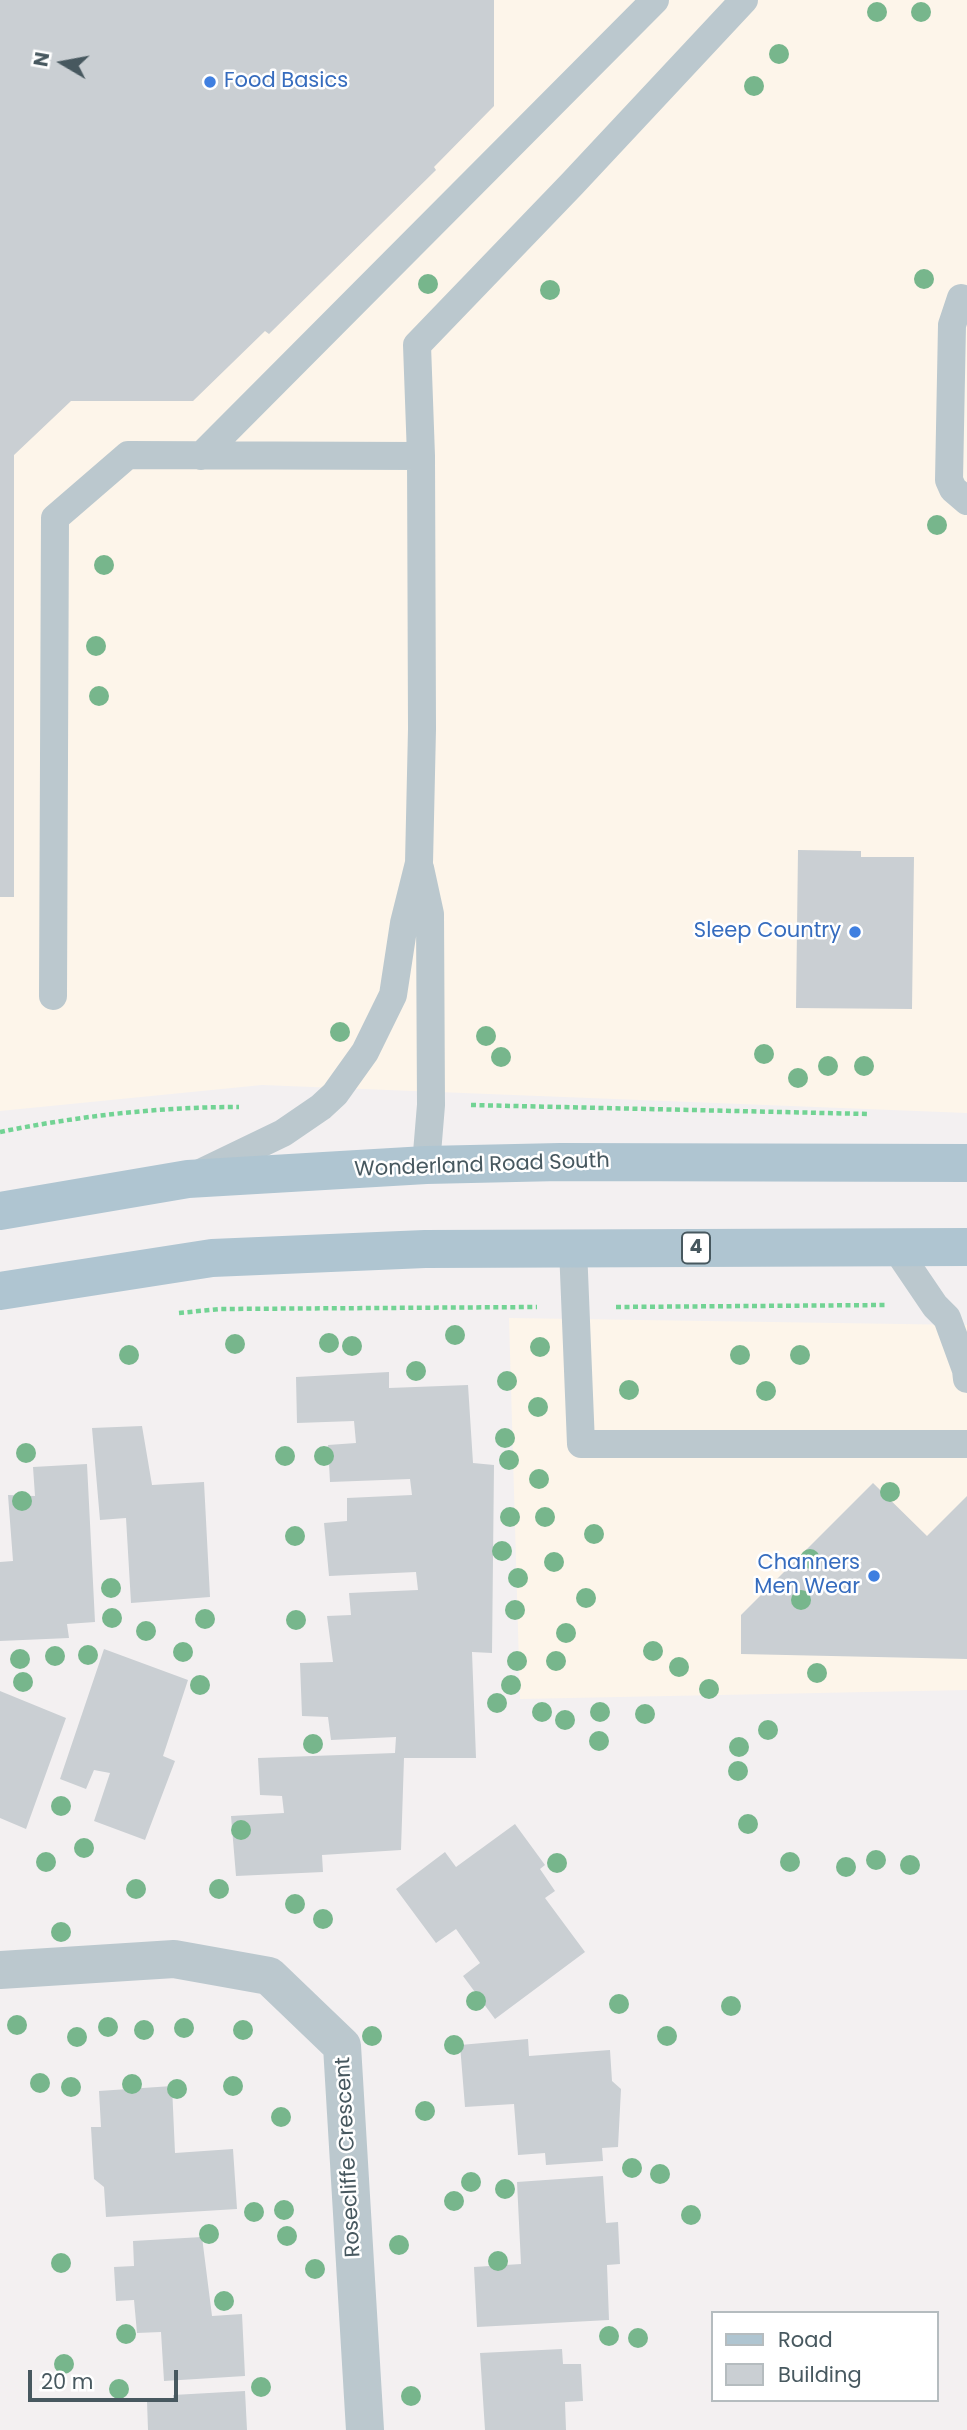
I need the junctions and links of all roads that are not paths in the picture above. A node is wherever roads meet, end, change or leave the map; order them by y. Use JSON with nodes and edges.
{"nodes":[{"id":1,"x":655,"y":0,"type":"edge"},
{"id":2,"x":744,"y":0,"type":"edge"},
{"id":3,"x":961,"y":298,"type":"dead end"},
{"id":4,"x":201,"y":456,"type":"junction"},
{"id":5,"x":421,"y":456,"type":"junction"},
{"id":6,"x":967,"y":501,"type":"edge"},
{"id":7,"x":419,"y":863,"type":"junction"},
{"id":8,"x":53,"y":996,"type":"dead end"},
{"id":9,"x":967,"y":1163,"type":"edge"},
{"id":10,"x":426,"y":1165,"type":"junction"},
{"id":11,"x":188,"y":1179,"type":"junction"},
{"id":12,"x":0,"y":1211,"type":"edge"},
{"id":13,"x":895,"y":1247,"type":"junction"},
{"id":14,"x":967,"y":1247,"type":"edge"},
{"id":15,"x":573,"y":1248,"type":"junction"},
{"id":16,"x":0,"y":1291,"type":"edge"},
{"id":17,"x":967,"y":1379,"type":"edge"},
{"id":18,"x":967,"y":1444,"type":"edge"},
{"id":19,"x":0,"y":1970,"type":"edge"},
{"id":20,"x":365,"y":2430,"type":"edge"}],
"edges":[{"from":1,"to":4,"type":"lane"},
{"from":2,"to":5,"type":"lane"},
{"from":3,"to":6,"type":"lane"},
{"from":4,"to":5,"type":"lane"},
{"from":4,"to":8,"type":"lane"},
{"from":5,"to":7,"type":"lane"},
{"from":7,"to":10,"type":"lane"},
{"from":7,"to":11,"type":"lane"},
{"from":9,"to":10,"type":"main road","name":"Wonderland Road South"},
{"from":10,"to":11,"type":"main road","name":"Wonderland Road South"},
{"from":11,"to":12,"type":"main road","name":"Wonderland Road South"},
{"from":13,"to":14,"type":"main road","number":"4"},
{"from":13,"to":15,"type":"main road","number":"4"},
{"from":13,"to":17,"type":"lane"},
{"from":15,"to":16,"type":"main road","number":"4"},
{"from":15,"to":18,"type":"lane"},
{"from":19,"to":20,"type":"street","name":"Rosecliffe Crescent"}]}
